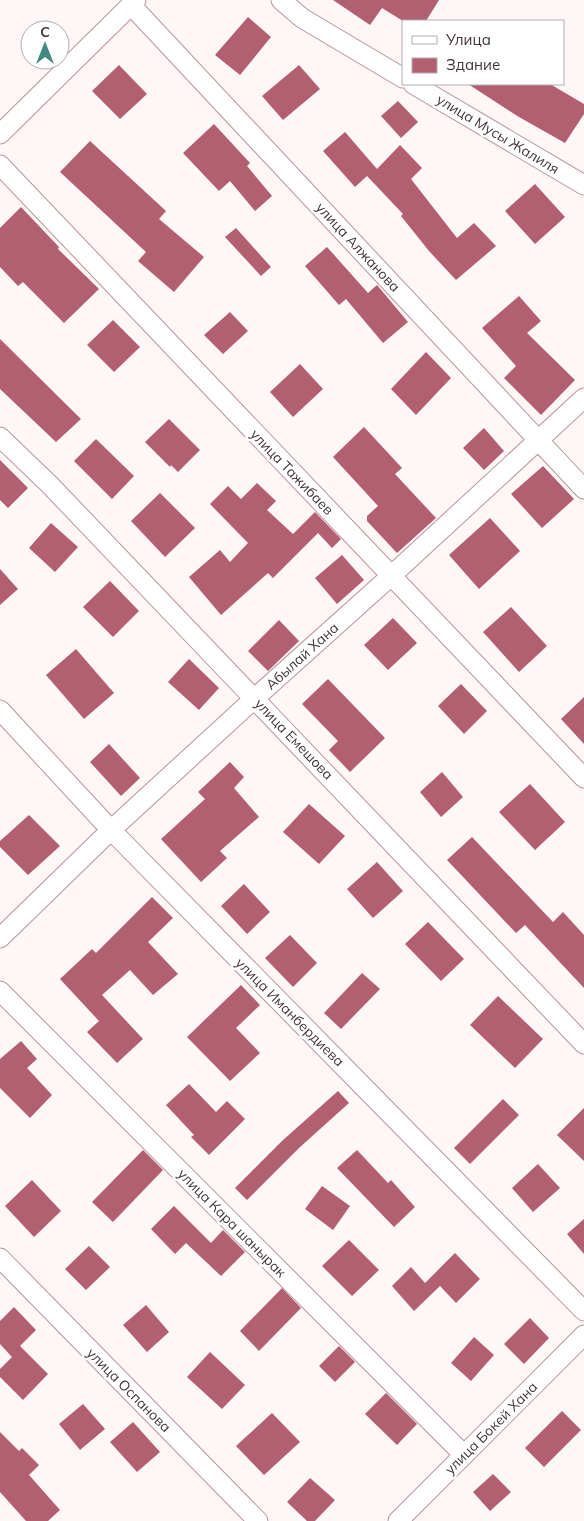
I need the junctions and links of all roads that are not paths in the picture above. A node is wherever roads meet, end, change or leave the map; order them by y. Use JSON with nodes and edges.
{"nodes":[{"id":1,"x":281,"y":0,"type":"edge"},
{"id":2,"x":134,"y":3,"type":"edge"},
{"id":3,"x":402,"y":77,"type":"edge"},
{"id":4,"x":415,"y":85,"type":"edge"},
{"id":5,"x":0,"y":134,"type":"edge"},
{"id":6,"x":0,"y":165,"type":"edge"},
{"id":7,"x":584,"y":185,"type":"edge"},
{"id":8,"x":584,"y":398,"type":"edge"},
{"id":9,"x":0,"y":437,"type":"edge"},
{"id":10,"x":538,"y":440,"type":"junction"},
{"id":11,"x":584,"y":489,"type":"edge"},
{"id":12,"x":391,"y":576,"type":"junction"},
{"id":13,"x":255,"y":698,"type":"junction"},
{"id":14,"x":0,"y":710,"type":"edge"},
{"id":15,"x":584,"y":778,"type":"edge"},
{"id":16,"x":111,"y":830,"type":"junction"},
{"id":17,"x":0,"y":938,"type":"edge"},
{"id":18,"x":0,"y":991,"type":"edge"},
{"id":19,"x":584,"y":1044,"type":"edge"},
{"id":20,"x":0,"y":1258,"type":"edge"},
{"id":21,"x":584,"y":1311,"type":"edge"},
{"id":22,"x":584,"y":1335,"type":"edge"},
{"id":23,"x":464,"y":1455,"type":"junction"},
{"id":24,"x":258,"y":1521,"type":"edge"},
{"id":25,"x":398,"y":1521,"type":"edge"}],
"edges":[{"from":1,"to":3,"type":"street"},
{"from":2,"to":5,"type":"street"},
{"from":2,"to":10,"type":"street","name":"улица Алжанова"},
{"from":4,"to":7,"type":"street","name":"улица Мусы Жалиля"},
{"from":6,"to":12,"type":"street","name":"улица Тажибаев"},
{"from":8,"to":10,"type":"street","name":"Абылай Хана"},
{"from":9,"to":13,"type":"street","name":"улица Емешова"},
{"from":10,"to":11,"type":"street","name":"улица Алжанова"},
{"from":10,"to":12,"type":"street","name":"Абылай Хана"},
{"from":12,"to":13,"type":"street","name":"Абылай Хана"},
{"from":12,"to":15,"type":"street","name":"улица Тажибаев"},
{"from":13,"to":16,"type":"street","name":"Абылай Хана"},
{"from":13,"to":19,"type":"street","name":"улица Емешова"},
{"from":14,"to":16,"type":"street","name":"улица Иманбердиева"},
{"from":16,"to":17,"type":"street","name":"Абылай Хана"},
{"from":16,"to":21,"type":"street","name":"улица Иманбердиева"},
{"from":18,"to":23,"type":"street","name":"улица Кара шанырак"},
{"from":20,"to":24,"type":"street","name":"улица Оспанова"},
{"from":22,"to":23,"type":"street","name":"улица Бокей Хана"},
{"from":23,"to":25,"type":"street","name":"улица Бокей Хана"}]}
